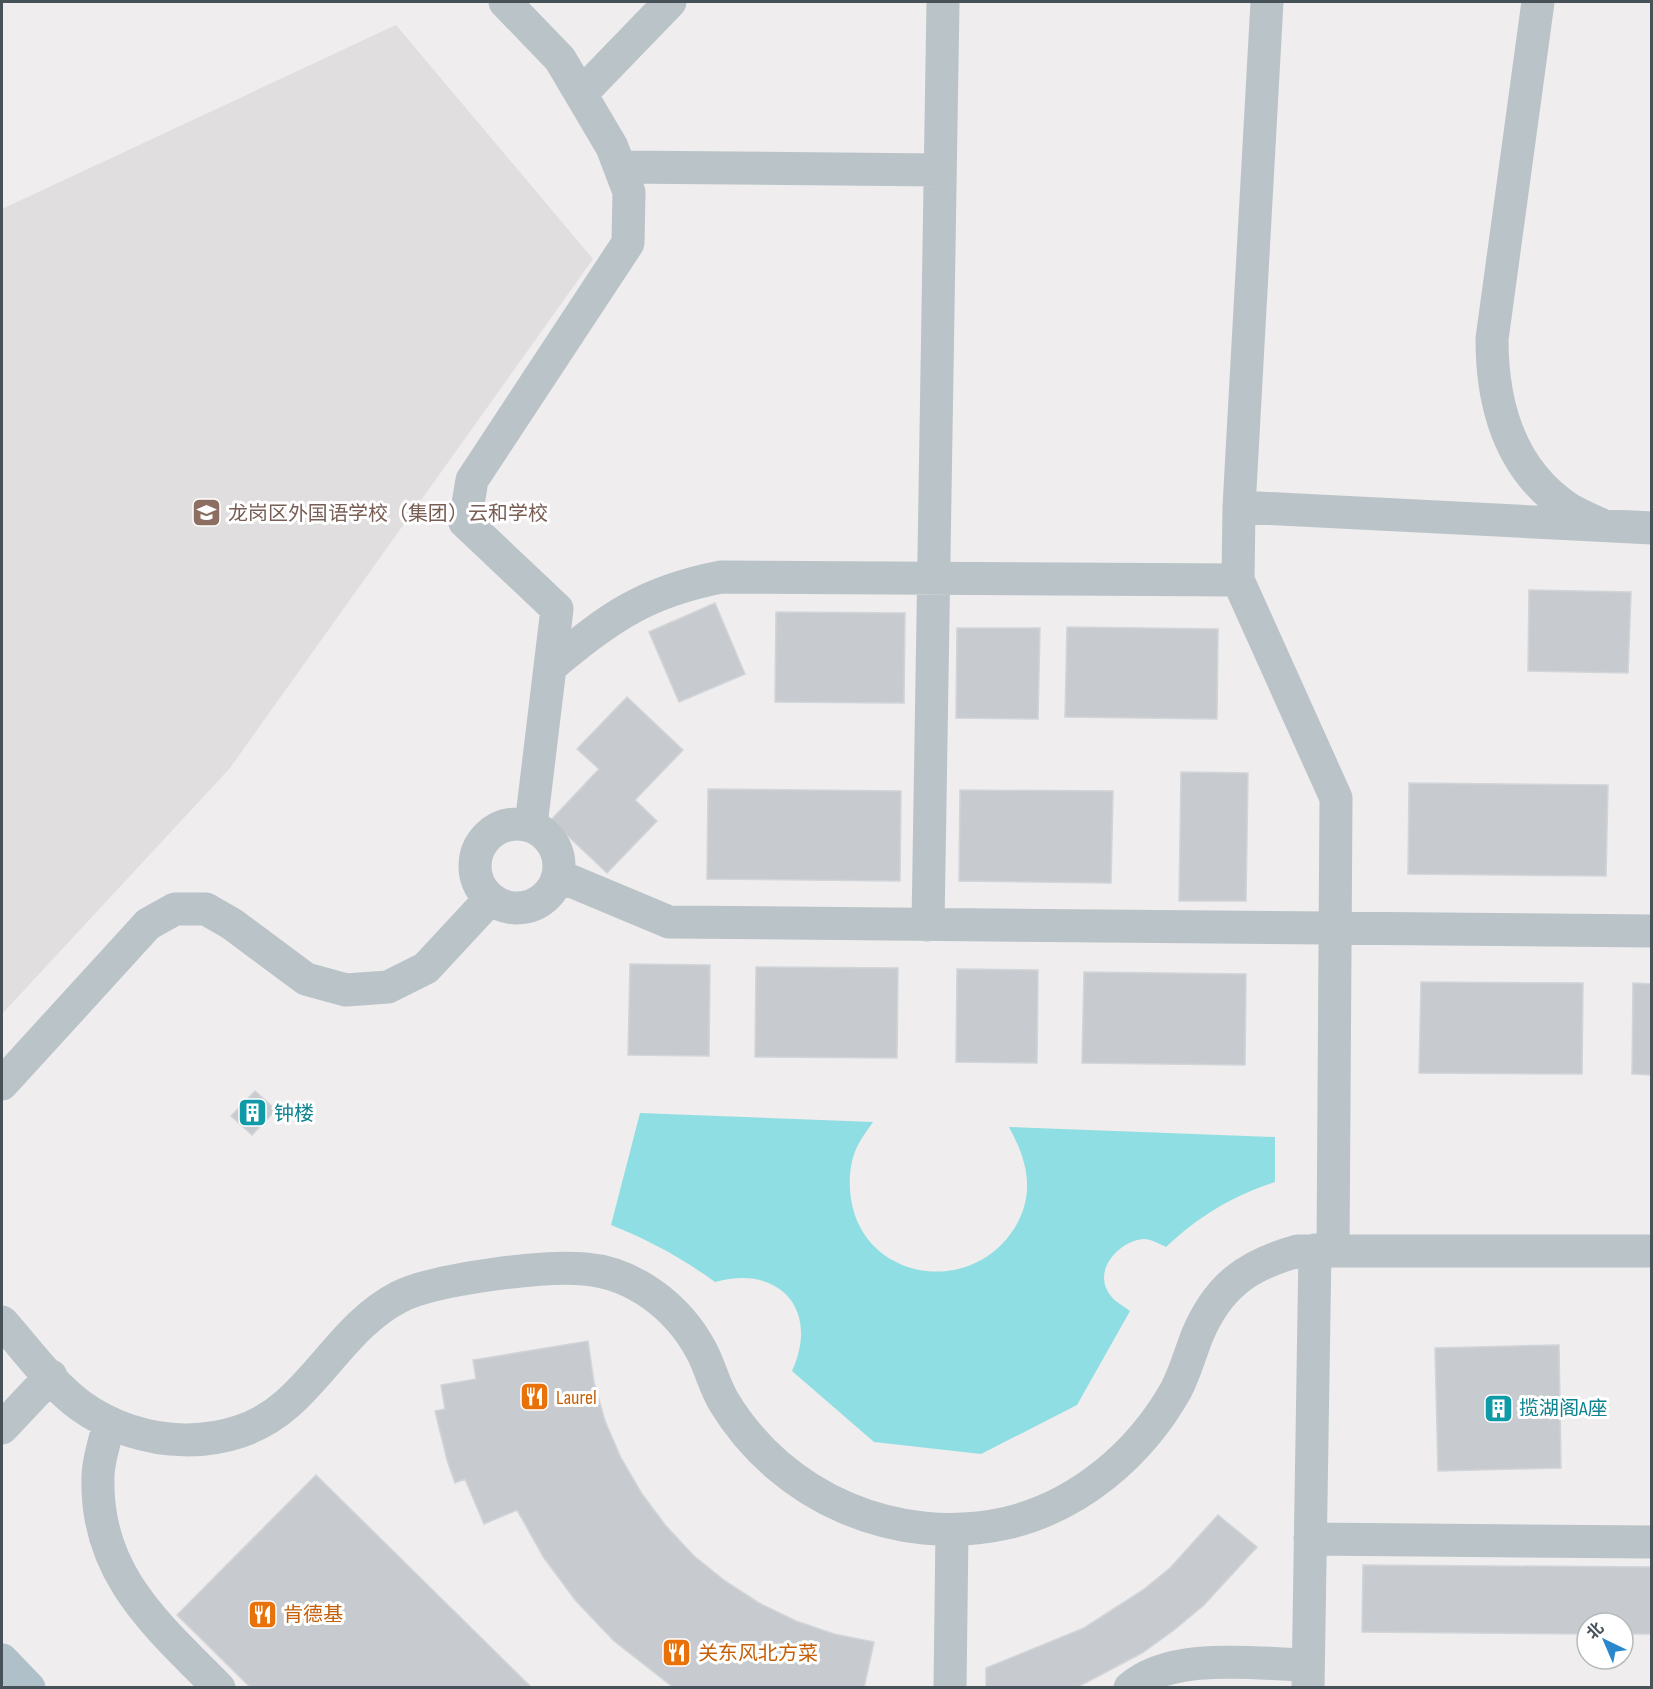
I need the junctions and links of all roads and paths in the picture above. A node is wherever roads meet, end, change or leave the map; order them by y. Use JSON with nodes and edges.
{"nodes":[{"id":1,"x":505,"y":2,"type":"edge"},
{"id":2,"x":670,"y":2,"type":"edge"},
{"id":3,"x":943,"y":2,"type":"edge"},
{"id":4,"x":1267,"y":2,"type":"edge"},
{"id":5,"x":1538,"y":2,"type":"edge"},
{"id":6,"x":581,"y":94,"type":"junction"},
{"id":7,"x":620,"y":167,"type":"junction"},
{"id":8,"x":940,"y":170,"type":"junction"},
{"id":9,"x":1239,"y":507,"type":"junction"},
{"id":10,"x":1602,"y":525,"type":"junction"},
{"id":11,"x":1652,"y":528,"type":"edge"},
{"id":12,"x":934,"y":577,"type":"junction"},
{"id":13,"x":1238,"y":580,"type":"junction"},
{"id":14,"x":550,"y":667,"type":"junction"},
{"id":15,"x":531,"y":825,"type":"junction"},
{"id":16,"x":559,"y":876,"type":"junction"},
{"id":17,"x":490,"y":899,"type":"junction"},
{"id":18,"x":928,"y":925,"type":"junction"},
{"id":19,"x":1335,"y":929,"type":"junction"},
{"id":20,"x":1652,"y":930,"type":"edge"},
{"id":21,"x":2,"y":1084,"type":"edge"},
{"id":22,"x":1324,"y":1251,"type":"junction"},
{"id":23,"x":1652,"y":1251,"type":"edge"},
{"id":24,"x":2,"y":1322,"type":"edge"},
{"id":25,"x":51,"y":1376,"type":"junction"},
{"id":26,"x":109,"y":1424,"type":"junction"},
{"id":27,"x":2,"y":1428,"type":"edge"},
{"id":28,"x":952,"y":1530,"type":"junction"},
{"id":29,"x":1310,"y":1539,"type":"junction"},
{"id":30,"x":1652,"y":1542,"type":"edge"},
{"id":31,"x":2,"y":1660,"type":"edge"},
{"id":32,"x":1308,"y":1676,"type":"edge"},
{"id":33,"x":29,"y":1688,"type":"edge"},
{"id":34,"x":219,"y":1688,"type":"edge"},
{"id":35,"x":950,"y":1688,"type":"edge"},
{"id":36,"x":1130,"y":1688,"type":"edge"}],
"edges":[{"from":1,"to":6,"type":"street"},
{"from":2,"to":6,"type":"street"},
{"from":3,"to":8,"type":"street"},
{"from":4,"to":9,"type":"street"},
{"from":5,"to":10,"type":"street"},
{"from":6,"to":7,"type":"street"},
{"from":7,"to":8,"type":"street"},
{"from":7,"to":14,"type":"street"},
{"from":8,"to":12,"type":"street"},
{"from":9,"to":10,"type":"street"},
{"from":9,"to":13,"type":"street"},
{"from":10,"to":11,"type":"street"},
{"from":12,"to":13,"type":"street"},
{"from":12,"to":14,"type":"street"},
{"from":12,"to":18,"type":"street"},
{"from":13,"to":19,"type":"street"},
{"from":14,"to":15,"type":"street"},
{"from":15,"to":16,"type":"street"},
{"from":15,"to":17,"type":"street"},
{"from":16,"to":17,"type":"street"},
{"from":16,"to":18,"type":"street"},
{"from":17,"to":21,"type":"street"},
{"from":18,"to":19,"type":"street"},
{"from":19,"to":20,"type":"street"},
{"from":19,"to":22,"type":"street"},
{"from":22,"to":23,"type":"street"},
{"from":22,"to":28,"type":"street"},
{"from":22,"to":29,"type":"street"},
{"from":24,"to":25,"type":"street"},
{"from":25,"to":26,"type":"street"},
{"from":25,"to":27,"type":"street"},
{"from":26,"to":28,"type":"street"},
{"from":26,"to":34,"type":"street"},
{"from":28,"to":35,"type":"street"},
{"from":29,"to":30,"type":"street"},
{"from":29,"to":32,"type":"street"},
{"from":31,"to":33,"type":"main road"},
{"from":32,"to":36,"type":"street"}]}
